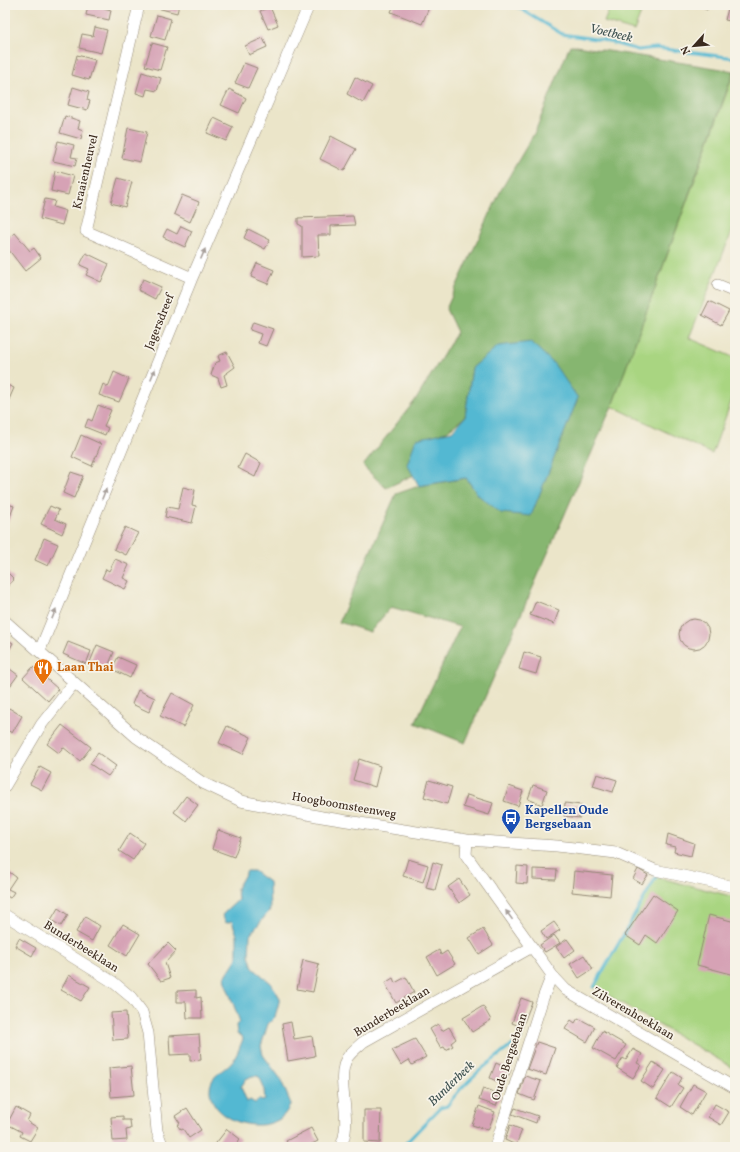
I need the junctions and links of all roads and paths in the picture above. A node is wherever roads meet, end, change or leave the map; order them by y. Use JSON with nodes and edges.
{"nodes":[{"id":1,"x":139,"y":5,"type":"edge"},
{"id":2,"x":309,"y":5,"type":"edge"},
{"id":3,"x":192,"y":278,"type":"junction"},
{"id":4,"x":718,"y":285,"type":"dead end"},
{"id":5,"x":735,"y":292,"type":"edge"},
{"id":6,"x":5,"y":621,"type":"edge"},
{"id":7,"x":40,"y":650,"type":"junction"},
{"id":8,"x":74,"y":683,"type":"junction"},
{"id":9,"x":5,"y":786,"type":"edge"},
{"id":10,"x":467,"y":840,"type":"junction"},
{"id":11,"x":735,"y":888,"type":"edge"},
{"id":12,"x":5,"y":915,"type":"edge"},
{"id":13,"x":532,"y":946,"type":"junction"},
{"id":14,"x":552,"y":975,"type":"junction"},
{"id":15,"x":735,"y":1088,"type":"edge"},
{"id":16,"x":163,"y":1147,"type":"edge"},
{"id":17,"x":340,"y":1147,"type":"edge"},
{"id":18,"x":495,"y":1147,"type":"edge"}],
"edges":[{"from":1,"to":3,"type":"street","name":"Kraaienheuvel"},
{"from":3,"to":2,"type":"street","name":"Jagersdreef","one_way":true},
{"from":7,"to":3,"type":"street","name":"Jagersdreef","one_way":true},
{"from":4,"to":5,"type":"street"},
{"from":6,"to":7,"type":"street","name":"Hoogboomsteenweg"},
{"from":7,"to":8,"type":"street","name":"Hoogboomsteenweg"},
{"from":8,"to":9,"type":"street"},
{"from":8,"to":10,"type":"street","name":"Hoogboomsteenweg"},
{"from":10,"to":11,"type":"street","name":"Hoogboomsteenweg"},
{"from":13,"to":10,"type":"street","one_way":true},
{"from":12,"to":16,"type":"street","name":"Bunderbeeklaan"},
{"from":13,"to":14,"type":"street","name":"Zilverenhoeklaan"},
{"from":13,"to":17,"type":"street","name":"Bunderbeeklaan"},
{"from":14,"to":15,"type":"street","name":"Zilverenhoeklaan"},
{"from":14,"to":18,"type":"street","name":"Oude Bergsebaan"}]}
